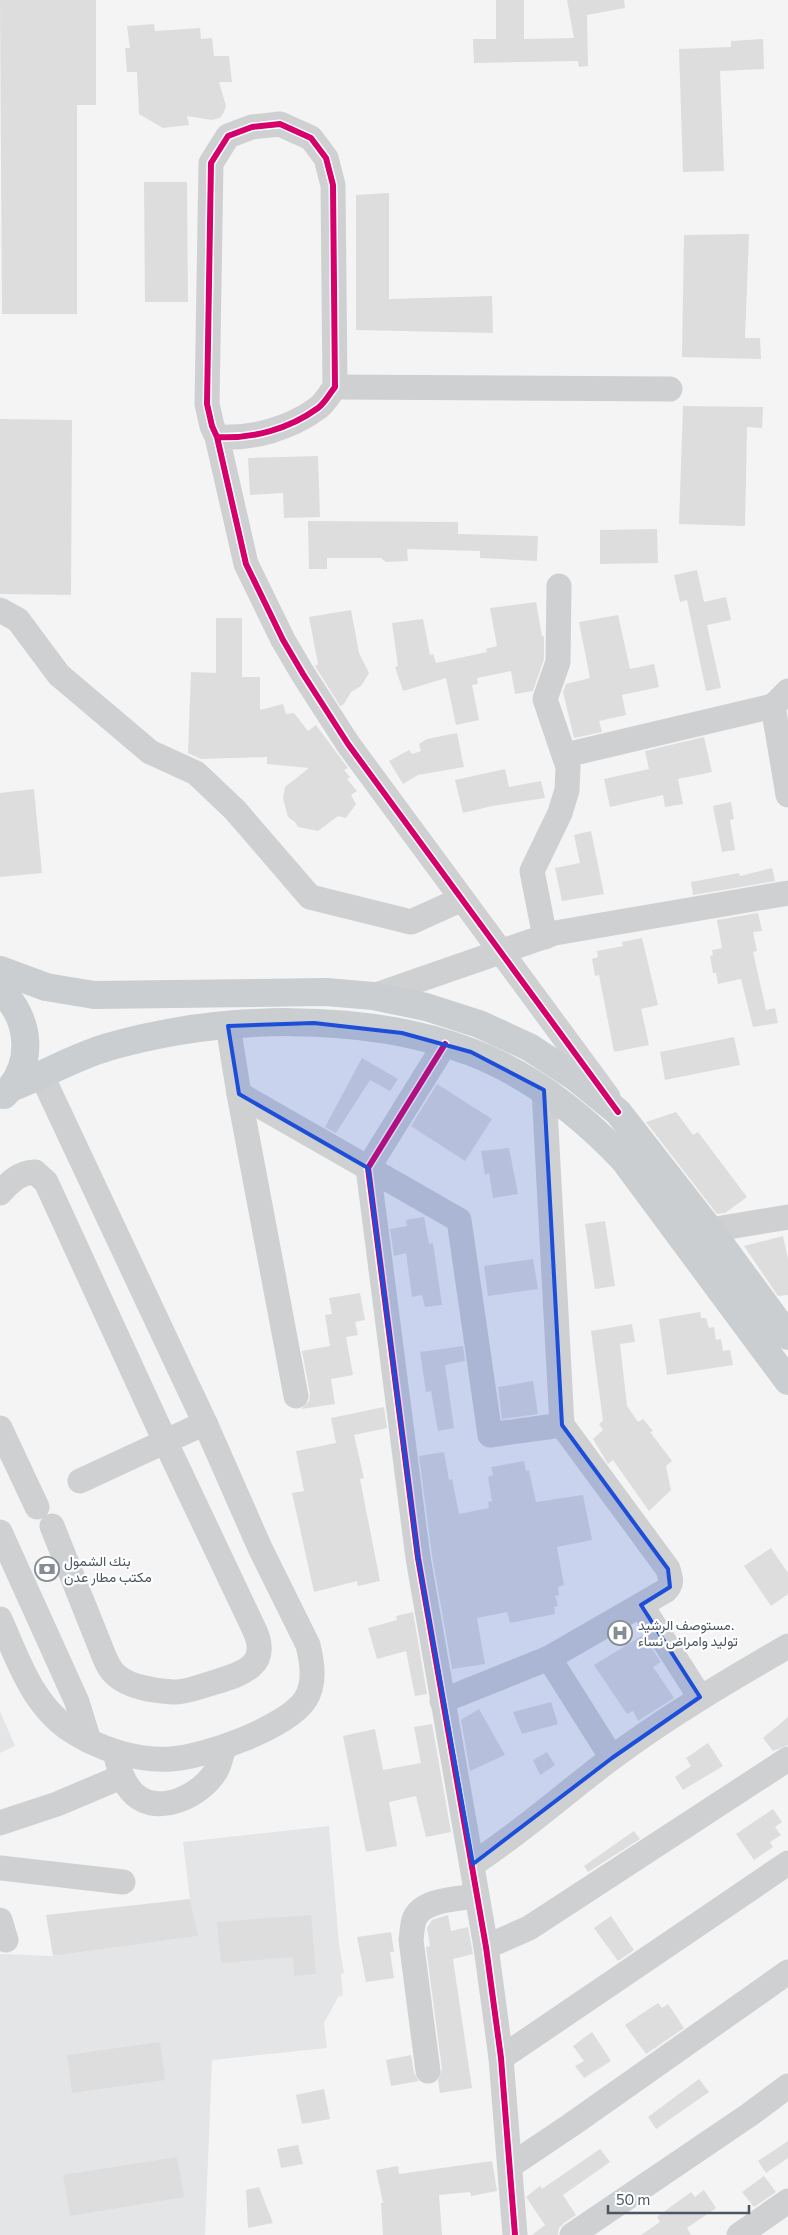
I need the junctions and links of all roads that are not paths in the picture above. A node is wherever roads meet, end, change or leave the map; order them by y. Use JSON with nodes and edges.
{"nodes":[{"id":1,"x":335,"y":386,"type":"junction"},
{"id":2,"x":670,"y":389,"type":"dead end"},
{"id":3,"x":217,"y":437,"type":"junction"},
{"id":4,"x":559,"y":586,"type":"dead end"},
{"id":5,"x":0,"y":610,"type":"edge"},
{"id":6,"x":780,"y":699,"type":"edge"},
{"id":7,"x":566,"y":756,"type":"junction"},
{"id":8,"x":788,"y":795,"type":"edge"},
{"id":9,"x":788,"y":893,"type":"edge"},
{"id":10,"x":462,"y":899,"type":"junction"},
{"id":11,"x":545,"y":937,"type":"junction"},
{"id":12,"x":503,"y":953,"type":"junction"},
{"id":13,"x":0,"y":970,"type":"edge"},
{"id":14,"x":0,"y":990,"type":"edge"},
{"id":15,"x":373,"y":996,"type":"junction"},
{"id":16,"x":228,"y":1026,"type":"junction"},
{"id":17,"x":445,"y":1044,"type":"junction"},
{"id":18,"x":42,"y":1076,"type":"junction"},
{"id":19,"x":544,"y":1090,"type":"junction"},
{"id":20,"x":5,"y":1093,"type":"edge"},
{"id":21,"x":239,"y":1094,"type":"junction"},
{"id":22,"x":618,"y":1112,"type":"junction"},
{"id":23,"x":368,"y":1168,"type":"junction"},
{"id":24,"x":0,"y":1193,"type":"edge"},
{"id":25,"x":788,"y":1217,"type":"edge"},
{"id":26,"x":710,"y":1230,"type":"junction"},
{"id":27,"x":788,"y":1336,"type":"edge"},
{"id":28,"x":788,"y":1381,"type":"edge"},
{"id":29,"x":296,"y":1396,"type":"dead end"},
{"id":30,"x":205,"y":1423,"type":"junction"},
{"id":31,"x":562,"y":1425,"type":"junction"},
{"id":32,"x":0,"y":1428,"type":"edge"},
{"id":33,"x":165,"y":1441,"type":"junction"},
{"id":34,"x":80,"y":1481,"type":"dead end"},
{"id":35,"x":0,"y":1532,"type":"edge"},
{"id":36,"x":641,"y":1605,"type":"junction"},
{"id":37,"x":0,"y":1619,"type":"edge"},
{"id":38,"x":788,"y":1646,"type":"edge"},
{"id":39,"x":549,"y":1658,"type":"junction"},
{"id":40,"x":700,"y":1697,"type":"junction"},
{"id":41,"x":442,"y":1701,"type":"junction"},
{"id":42,"x":89,"y":1741,"type":"junction"},
{"id":43,"x":224,"y":1747,"type":"junction"},
{"id":44,"x":115,"y":1752,"type":"junction"},
{"id":45,"x":612,"y":1758,"type":"junction"},
{"id":46,"x":788,"y":1759,"type":"edge"},
{"id":47,"x":121,"y":1776,"type":"junction"},
{"id":48,"x":0,"y":1823,"type":"edge"},
{"id":49,"x":788,"y":1863,"type":"edge"},
{"id":50,"x":473,"y":1864,"type":"junction"},
{"id":51,"x":0,"y":1868,"type":"edge"},
{"id":52,"x":123,"y":1882,"type":"dead end"},
{"id":53,"x":477,"y":1896,"type":"junction"},
{"id":54,"x":486,"y":1947,"type":"junction"},
{"id":55,"x":788,"y":1972,"type":"edge"},
{"id":56,"x":501,"y":2058,"type":"junction"},
{"id":57,"x":428,"y":2071,"type":"dead end"},
{"id":58,"x":788,"y":2086,"type":"edge"},
{"id":59,"x":510,"y":2166,"type":"junction"},
{"id":60,"x":788,"y":2201,"type":"edge"},
{"id":61,"x":514,"y":2235,"type":"edge"},
{"id":62,"x":572,"y":2235,"type":"edge"},
{"id":63,"x":738,"y":2235,"type":"edge"}],
"edges":[{"from":1,"to":2,"type":"street"},
{"from":1,"to":3,"type":"street"},
{"from":1,"to":3,"type":"street"},
{"from":3,"to":10,"type":"street"},
{"from":4,"to":7,"type":"street"},
{"from":5,"to":10,"type":"street"},
{"from":6,"to":7,"type":"street"},
{"from":6,"to":8,"type":"street"},
{"from":7,"to":11,"type":"street"},
{"from":9,"to":11,"type":"street"},
{"from":10,"to":12,"type":"street"},
{"from":11,"to":12,"type":"street"},
{"from":12,"to":15,"type":"street"},
{"from":12,"to":22,"type":"street"},
{"from":13,"to":15,"type":"main road"},
{"from":14,"to":20,"type":"main road"},
{"from":15,"to":22,"type":"main road"},
{"from":16,"to":17,"type":"main road"},
{"from":16,"to":18,"type":"main road"},
{"from":16,"to":21,"type":"street"},
{"from":17,"to":19,"type":"main road"},
{"from":17,"to":23,"type":"street"},
{"from":18,"to":20,"type":"main road"},
{"from":18,"to":30,"type":"street"},
{"from":19,"to":28,"type":"main road"},
{"from":19,"to":31,"type":"street"},
{"from":21,"to":23,"type":"street"},
{"from":21,"to":29,"type":"street"},
{"from":22,"to":26,"type":"main road"},
{"from":23,"to":31,"type":"street"},
{"from":23,"to":41,"type":"street"},
{"from":24,"to":33,"type":"street"},
{"from":25,"to":26,"type":"street"},
{"from":26,"to":27,"type":"main road"},
{"from":30,"to":33,"type":"street"},
{"from":30,"to":43,"type":"street"},
{"from":31,"to":36,"type":"street"},
{"from":32,"to":33,"type":"street"},
{"from":33,"to":34,"type":"street"},
{"from":35,"to":42,"type":"street"},
{"from":36,"to":39,"type":"street"},
{"from":36,"to":40,"type":"street"},
{"from":37,"to":42,"type":"street"},
{"from":38,"to":40,"type":"street"},
{"from":39,"to":41,"type":"street"},
{"from":39,"to":45,"type":"street"},
{"from":40,"to":45,"type":"street"},
{"from":41,"to":50,"type":"street"},
{"from":42,"to":44,"type":"street"},
{"from":43,"to":44,"type":"street"},
{"from":43,"to":47,"type":"street"},
{"from":44,"to":47,"type":"street"},
{"from":45,"to":50,"type":"street"},
{"from":46,"to":54,"type":"street"},
{"from":47,"to":48,"type":"street"},
{"from":49,"to":56,"type":"street"},
{"from":50,"to":53,"type":"street"},
{"from":51,"to":52,"type":"street"},
{"from":53,"to":54,"type":"street"},
{"from":53,"to":57,"type":"street"},
{"from":54,"to":56,"type":"street"},
{"from":55,"to":59,"type":"street"},
{"from":56,"to":59,"type":"street"},
{"from":58,"to":62,"type":"street"},
{"from":59,"to":61,"type":"street"},
{"from":60,"to":63,"type":"street"}]}
